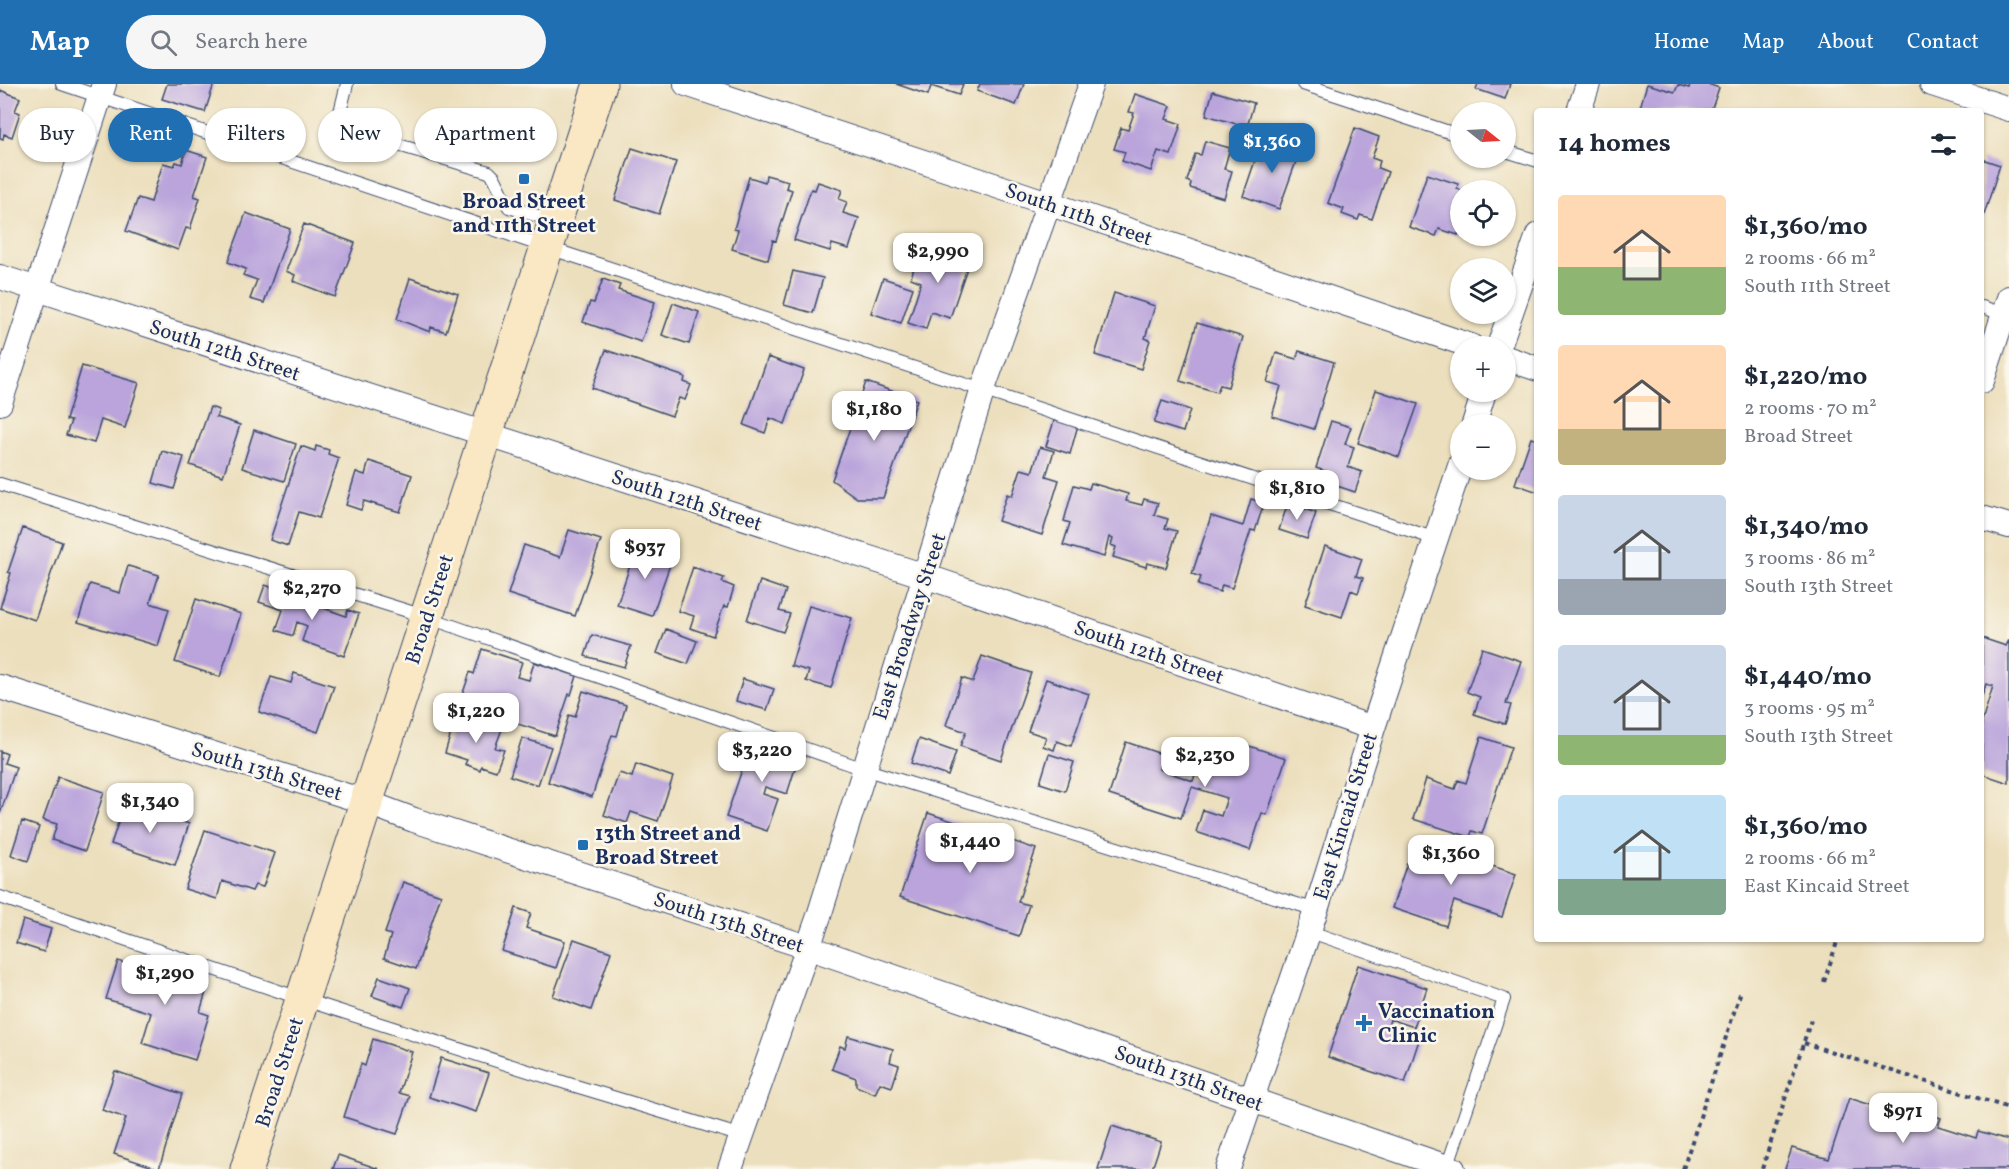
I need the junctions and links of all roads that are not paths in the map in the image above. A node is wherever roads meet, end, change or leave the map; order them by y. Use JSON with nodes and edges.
{"nodes":[{"id":1,"x":62,"y":84,"type":"edge"},
{"id":2,"x":346,"y":84,"type":"edge"},
{"id":3,"x":600,"y":84,"type":"edge"},
{"id":4,"x":686,"y":84,"type":"edge"},
{"id":5,"x":1091,"y":84,"type":"edge"},
{"id":6,"x":1303,"y":84,"type":"edge"},
{"id":7,"x":1588,"y":84,"type":"edge"},
{"id":8,"x":1932,"y":84,"type":"edge"},
{"id":9,"x":102,"y":90,"type":"edge"},
{"id":10,"x":1580,"y":108,"type":"edge"},
{"id":11,"x":2009,"y":109,"type":"edge"},
{"id":12,"x":1450,"y":132,"type":"edge"},
{"id":13,"x":1516,"y":154,"type":"edge"},
{"id":14,"x":1534,"y":160,"type":"edge"},
{"id":15,"x":1049,"y":204,"type":"junction"},
{"id":16,"x":550,"y":234,"type":"junction"},
{"id":17,"x":1534,"y":246,"type":"edge"},
{"id":18,"x":0,"y":277,"type":"edge"},
{"id":19,"x":38,"y":288,"type":"junction"},
{"id":20,"x":2001,"y":309,"type":"edge"},
{"id":21,"x":1503,"y":336,"type":"edge"},
{"id":22,"x":1450,"y":339,"type":"edge"},
{"id":23,"x":1516,"y":361,"type":"edge"},
{"id":24,"x":1534,"y":368,"type":"edge"},
{"id":25,"x":1984,"y":373,"type":"edge"},
{"id":26,"x":983,"y":389,"type":"junction"},
{"id":27,"x":0,"y":403,"type":"edge"},
{"id":28,"x":485,"y":434,"type":"junction"},
{"id":29,"x":1456,"y":480,"type":"edge"},
{"id":30,"x":0,"y":484,"type":"edge"},
{"id":31,"x":1984,"y":519,"type":"edge"},
{"id":32,"x":2009,"y":526,"type":"edge"},
{"id":33,"x":1437,"y":538,"type":"junction"},
{"id":34,"x":925,"y":576,"type":"junction"},
{"id":35,"x":427,"y":617,"type":"junction"},
{"id":36,"x":0,"y":687,"type":"edge"},
{"id":37,"x":1373,"y":728,"type":"junction"},
{"id":38,"x":864,"y":769,"type":"junction"},
{"id":39,"x":366,"y":802,"type":"junction"},
{"id":40,"x":0,"y":897,"type":"edge"},
{"id":41,"x":1312,"y":921,"type":"junction"},
{"id":42,"x":807,"y":947,"type":"junction"},
{"id":43,"x":302,"y":999,"type":"junction"},
{"id":44,"x":1252,"y":1101,"type":"junction"},
{"id":45,"x":742,"y":1136,"type":"junction"},
{"id":46,"x":1450,"y":1168,"type":"edge"},
{"id":47,"x":248,"y":1169,"type":"edge"},
{"id":48,"x":730,"y":1169,"type":"edge"},
{"id":49,"x":1228,"y":1169,"type":"edge"}],
"edges":[{"from":1,"to":9,"type":"lane"},
{"from":2,"to":16,"type":"lane"},
{"from":3,"to":16,"type":"street","name":"Broad Street"},
{"from":4,"to":15,"type":"street","name":"South 11th Street"},
{"from":5,"to":15,"type":"street","name":"East Broadway Street"},
{"from":6,"to":12,"type":"lane"},
{"from":7,"to":10,"type":"street"},
{"from":8,"to":11,"type":"street"},
{"from":9,"to":16,"type":"lane"},
{"from":9,"to":19,"type":"street"},
{"from":13,"to":14,"type":"lane"},
{"from":15,"to":22,"type":"street","name":"South 11th Street"},
{"from":15,"to":26,"type":"street","name":"East Broadway Street"},
{"from":16,"to":26,"type":"lane"},
{"from":16,"to":28,"type":"street","name":"Broad Street"},
{"from":17,"to":21,"type":"street"},
{"from":18,"to":19,"type":"street","name":"South 12th Street"},
{"from":19,"to":27,"type":"street"},
{"from":19,"to":28,"type":"street","name":"South 12th Street"},
{"from":20,"to":25,"type":"street"},
{"from":23,"to":24,"type":"street"},
{"from":26,"to":33,"type":"lane"},
{"from":26,"to":34,"type":"street","name":"East Broadway Street"},
{"from":28,"to":34,"type":"street","name":"South 12th Street"},
{"from":28,"to":35,"type":"street","name":"Broad Street"},
{"from":29,"to":33,"type":"street","name":"East Kincaid Street"},
{"from":30,"to":35,"type":"lane"},
{"from":31,"to":32,"type":"street"},
{"from":33,"to":37,"type":"street","name":"East Kincaid Street"},
{"from":34,"to":37,"type":"street","name":"South 12th Street"},
{"from":34,"to":38,"type":"street","name":"East Broadway Street"},
{"from":35,"to":38,"type":"lane"},
{"from":35,"to":39,"type":"street","name":"Broad Street"},
{"from":36,"to":39,"type":"street","name":"South 13th Street"},
{"from":37,"to":41,"type":"street","name":"East Kincaid Street"},
{"from":38,"to":41,"type":"lane"},
{"from":38,"to":42,"type":"street","name":"East Broadway Street"},
{"from":39,"to":42,"type":"street","name":"South 13th Street"},
{"from":39,"to":43,"type":"street","name":"Broad Street"},
{"from":40,"to":43,"type":"lane"},
{"from":41,"to":44,"type":"street","name":"East Kincaid Street"},
{"from":41,"to":46,"type":"lane"},
{"from":42,"to":44,"type":"street","name":"South 13th Street"},
{"from":42,"to":45,"type":"street","name":"East Broadway Street"},
{"from":43,"to":45,"type":"lane"},
{"from":43,"to":47,"type":"street","name":"Broad Street"},
{"from":44,"to":46,"type":"street","name":"South 13th Street"},
{"from":44,"to":49,"type":"street","name":"East Kincaid Street"},
{"from":45,"to":48,"type":"street","name":"East Broadway Street"}]}
